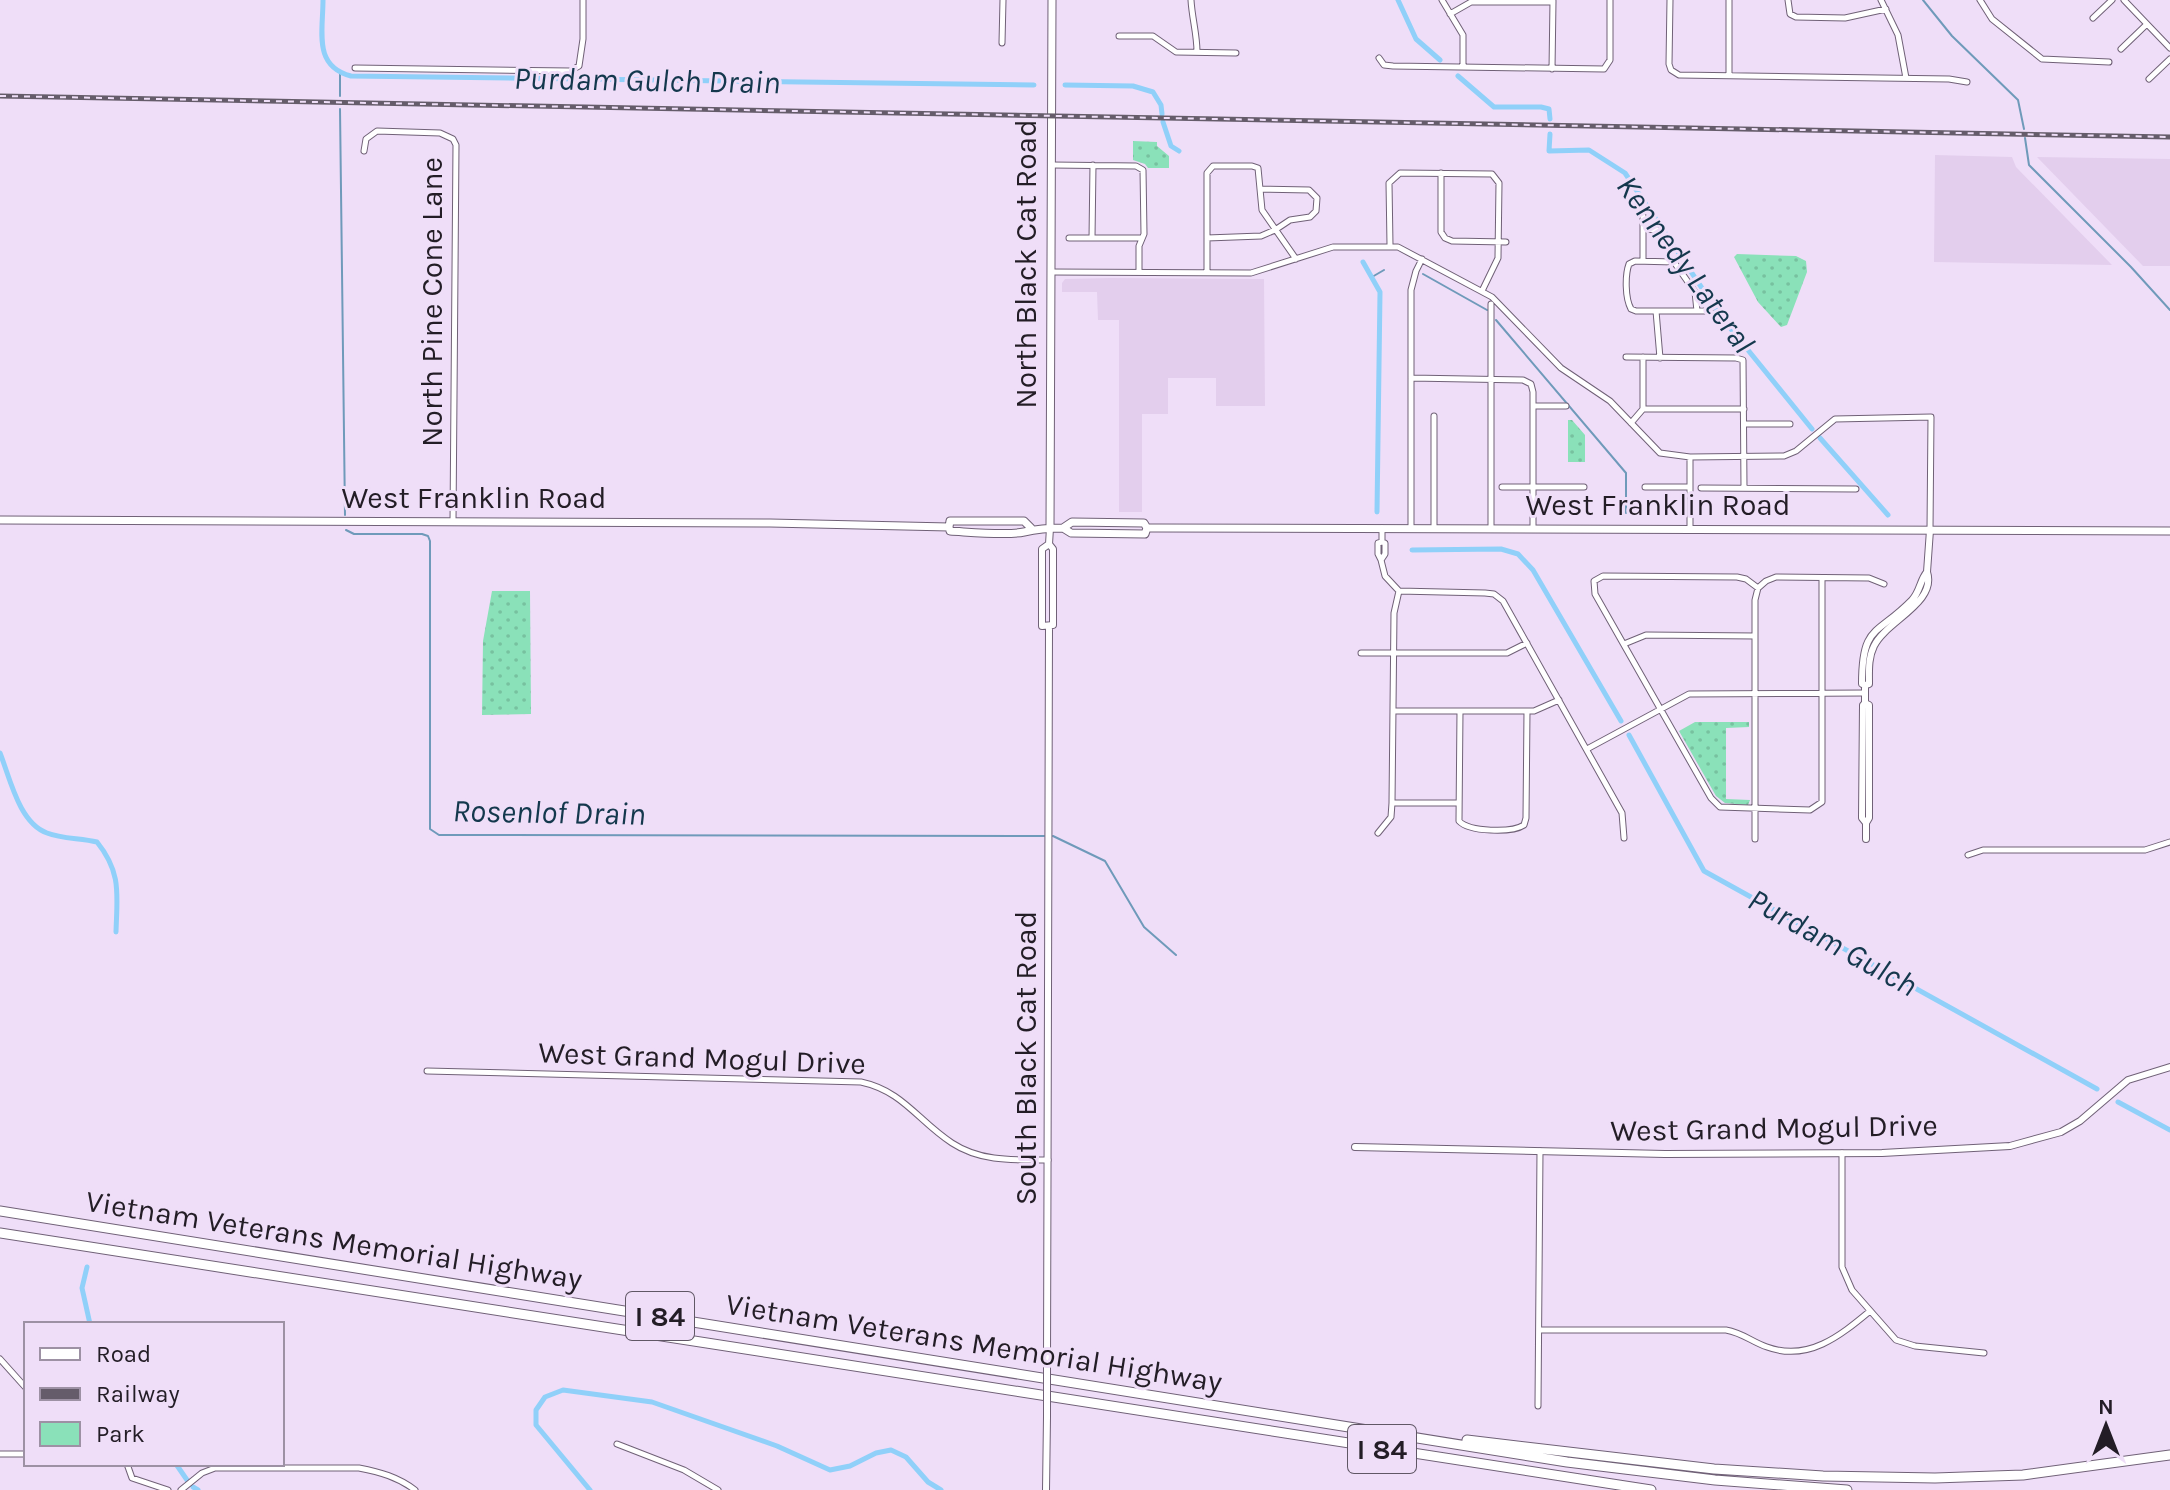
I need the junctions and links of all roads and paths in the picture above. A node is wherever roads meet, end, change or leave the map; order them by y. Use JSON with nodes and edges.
{"nodes":[{"id":1,"x":583,"y":0,"type":"edge"},
{"id":2,"x":1003,"y":0,"type":"edge"},
{"id":3,"x":1052,"y":0,"type":"edge"},
{"id":4,"x":1191,"y":0,"type":"edge"},
{"id":5,"x":1442,"y":0,"type":"edge"},
{"id":6,"x":1610,"y":0,"type":"edge"},
{"id":7,"x":1670,"y":0,"type":"edge"},
{"id":8,"x":1729,"y":0,"type":"edge"},
{"id":9,"x":1788,"y":0,"type":"edge"},
{"id":10,"x":1881,"y":0,"type":"edge"},
{"id":11,"x":1980,"y":0,"type":"edge"},
{"id":12,"x":2112,"y":0,"type":"edge"},
{"id":13,"x":2124,"y":0,"type":"edge"},
{"id":14,"x":1553,"y":1,"type":"edge"},
{"id":15,"x":1886,"y":9,"type":"junction"},
{"id":16,"x":1450,"y":14,"type":"junction"},
{"id":17,"x":2093,"y":18,"type":"dead end"},
{"id":18,"x":2147,"y":24,"type":"junction"},
{"id":19,"x":1119,"y":36,"type":"dead end"},
{"id":20,"x":1002,"y":43,"type":"dead end"},
{"id":21,"x":2170,"y":48,"type":"edge"},
{"id":22,"x":2121,"y":49,"type":"dead end"},
{"id":23,"x":1197,"y":52,"type":"junction"},
{"id":24,"x":1236,"y":53,"type":"dead end"},
{"id":25,"x":1379,"y":58,"type":"dead end"},
{"id":26,"x":2170,"y":59,"type":"edge"},
{"id":27,"x":2109,"y":62,"type":"dead end"},
{"id":28,"x":1463,"y":67,"type":"junction"},
{"id":29,"x":355,"y":68,"type":"dead end"},
{"id":30,"x":1552,"y":69,"type":"junction"},
{"id":31,"x":1729,"y":75,"type":"junction"},
{"id":32,"x":1906,"y":78,"type":"junction"},
{"id":33,"x":2149,"y":79,"type":"dead end"},
{"id":34,"x":1967,"y":82,"type":"dead end"},
{"id":35,"x":364,"y":151,"type":"dead end"},
{"id":36,"x":1051,"y":165,"type":"junction"},
{"id":37,"x":1093,"y":165,"type":"junction"},
{"id":38,"x":1441,"y":173,"type":"junction"},
{"id":39,"x":1260,"y":189,"type":"junction"},
{"id":40,"x":1643,"y":216,"type":"dead end"},
{"id":41,"x":1643,"y":229,"type":"junction"},
{"id":42,"x":1275,"y":230,"type":"junction"},
{"id":43,"x":1657,"y":230,"type":"dead end"},
{"id":44,"x":1069,"y":238,"type":"dead end"},
{"id":45,"x":1092,"y":238,"type":"junction"},
{"id":46,"x":1141,"y":238,"type":"junction"},
{"id":47,"x":1207,"y":238,"type":"junction"},
{"id":48,"x":1499,"y":242,"type":"junction"},
{"id":49,"x":1506,"y":242,"type":"dead end"},
{"id":50,"x":1390,"y":245,"type":"junction"},
{"id":51,"x":1296,"y":259,"type":"junction"},
{"id":52,"x":1422,"y":259,"type":"junction"},
{"id":53,"x":1643,"y":261,"type":"junction"},
{"id":54,"x":1050,"y":272,"type":"junction"},
{"id":55,"x":1139,"y":272,"type":"junction"},
{"id":56,"x":1207,"y":272,"type":"junction"},
{"id":57,"x":1482,"y":291,"type":"junction"},
{"id":58,"x":1491,"y":304,"type":"dead end"},
{"id":59,"x":1656,"y":311,"type":"junction"},
{"id":60,"x":1697,"y":311,"type":"junction"},
{"id":61,"x":1710,"y":311,"type":"dead end"},
{"id":62,"x":1626,"y":357,"type":"dead end"},
{"id":63,"x":1643,"y":357,"type":"junction"},
{"id":64,"x":1660,"y":358,"type":"junction"},
{"id":65,"x":1411,"y":378,"type":"junction"},
{"id":66,"x":1491,"y":380,"type":"junction"},
{"id":67,"x":1533,"y":406,"type":"junction"},
{"id":68,"x":1566,"y":406,"type":"dead end"},
{"id":69,"x":1643,"y":409,"type":"junction"},
{"id":70,"x":1744,"y":409,"type":"junction"},
{"id":71,"x":1434,"y":416,"type":"dead end"},
{"id":72,"x":1631,"y":423,"type":"junction"},
{"id":73,"x":1744,"y":424,"type":"junction"},
{"id":74,"x":1790,"y":424,"type":"dead end"},
{"id":75,"x":1744,"y":456,"type":"junction"},
{"id":76,"x":1690,"y":457,"type":"junction"},
{"id":77,"x":1502,"y":487,"type":"dead end"},
{"id":78,"x":1533,"y":487,"type":"junction"},
{"id":79,"x":1584,"y":487,"type":"dead end"},
{"id":80,"x":1645,"y":487,"type":"dead end"},
{"id":81,"x":1690,"y":487,"type":"junction"},
{"id":82,"x":1701,"y":488,"type":"dead end"},
{"id":83,"x":1744,"y":488,"type":"junction"},
{"id":84,"x":1856,"y":489,"type":"dead end"},
{"id":85,"x":0,"y":520,"type":"edge"},
{"id":86,"x":453,"y":522,"type":"junction"},
{"id":87,"x":1050,"y":528,"type":"junction"},
{"id":88,"x":1382,"y":528,"type":"junction"},
{"id":89,"x":1411,"y":529,"type":"junction"},
{"id":90,"x":1434,"y":529,"type":"junction"},
{"id":91,"x":1491,"y":529,"type":"junction"},
{"id":92,"x":1533,"y":529,"type":"junction"},
{"id":93,"x":1690,"y":529,"type":"junction"},
{"id":94,"x":1930,"y":530,"type":"junction"},
{"id":95,"x":2170,"y":531,"type":"edge"},
{"id":96,"x":1049,"y":544,"type":"junction"},
{"id":97,"x":1822,"y":578,"type":"junction"},
{"id":98,"x":1884,"y":584,"type":"dead end"},
{"id":99,"x":1758,"y":588,"type":"junction"},
{"id":100,"x":1399,"y":591,"type":"junction"},
{"id":101,"x":1049,"y":627,"type":"junction"},
{"id":102,"x":1755,"y":636,"type":"junction"},
{"id":103,"x":1527,"y":643,"type":"junction"},
{"id":104,"x":1624,"y":644,"type":"junction"},
{"id":105,"x":1361,"y":653,"type":"dead end"},
{"id":106,"x":1393,"y":653,"type":"junction"},
{"id":107,"x":1865,"y":689,"type":"junction"},
{"id":108,"x":1755,"y":693,"type":"junction"},
{"id":109,"x":1823,"y":693,"type":"junction"},
{"id":110,"x":1559,"y":700,"type":"junction"},
{"id":111,"x":1660,"y":709,"type":"junction"},
{"id":112,"x":1393,"y":711,"type":"junction"},
{"id":113,"x":1460,"y":711,"type":"junction"},
{"id":114,"x":1527,"y":711,"type":"junction"},
{"id":115,"x":1587,"y":749,"type":"junction"},
{"id":116,"x":1392,"y":803,"type":"junction"},
{"id":117,"x":1459,"y":803,"type":"junction"},
{"id":118,"x":1755,"y":810,"type":"junction"},
{"id":119,"x":1378,"y":833,"type":"dead end"},
{"id":120,"x":1624,"y":838,"type":"dead end"},
{"id":121,"x":1755,"y":839,"type":"dead end"},
{"id":122,"x":1866,"y":839,"type":"dead end"},
{"id":123,"x":2170,"y":842,"type":"edge"},
{"id":124,"x":1968,"y":855,"type":"dead end"},
{"id":125,"x":2170,"y":1067,"type":"edge"},
{"id":126,"x":427,"y":1071,"type":"dead end"},
{"id":127,"x":1355,"y":1147,"type":"dead end"},
{"id":128,"x":1540,"y":1151,"type":"junction"},
{"id":129,"x":1842,"y":1153,"type":"junction"},
{"id":130,"x":1048,"y":1160,"type":"junction"},
{"id":131,"x":0,"y":1211,"type":"edge"},
{"id":132,"x":0,"y":1233,"type":"edge"},
{"id":133,"x":1870,"y":1311,"type":"junction"},
{"id":134,"x":1539,"y":1330,"type":"junction"},
{"id":135,"x":1984,"y":1353,"type":"dead end"},
{"id":136,"x":0,"y":1359,"type":"edge"},
{"id":137,"x":24,"y":1386,"type":"edge"},
{"id":138,"x":1538,"y":1406,"type":"dead end"},
{"id":139,"x":1320,"y":1423,"type":"junction"},
{"id":140,"x":617,"y":1444,"type":"dead end"},
{"id":141,"x":0,"y":1454,"type":"edge"},
{"id":142,"x":24,"y":1454,"type":"edge"},
{"id":143,"x":2170,"y":1455,"type":"edge"},
{"id":144,"x":128,"y":1466,"type":"edge"},
{"id":145,"x":168,"y":1490,"type":"edge"},
{"id":146,"x":181,"y":1490,"type":"edge"},
{"id":147,"x":415,"y":1490,"type":"edge"},
{"id":148,"x":718,"y":1490,"type":"edge"},
{"id":149,"x":1046,"y":1490,"type":"edge"},
{"id":150,"x":1651,"y":1490,"type":"edge"},
{"id":151,"x":1847,"y":1490,"type":"edge"}],
"edges":[{"from":1,"to":29,"type":"street"},
{"from":2,"to":20,"type":"street"},
{"from":3,"to":36,"type":"main road","name":"North Black Cat Road"},
{"from":4,"to":23,"type":"street"},
{"from":5,"to":16,"type":"street"},
{"from":6,"to":30,"type":"street"},
{"from":7,"to":31,"type":"street"},
{"from":8,"to":31,"type":"street"},
{"from":9,"to":15,"type":"street"},
{"from":10,"to":15,"type":"street"},
{"from":11,"to":27,"type":"street"},
{"from":12,"to":17,"type":"street"},
{"from":13,"to":18,"type":"street"},
{"from":14,"to":16,"type":"street"},
{"from":14,"to":30,"type":"street"},
{"from":15,"to":32,"type":"street"},
{"from":16,"to":28,"type":"street"},
{"from":18,"to":21,"type":"street"},
{"from":18,"to":22,"type":"street"},
{"from":19,"to":23,"type":"street"},
{"from":23,"to":24,"type":"street"},
{"from":25,"to":28,"type":"street"},
{"from":26,"to":33,"type":"street"},
{"from":28,"to":30,"type":"street"},
{"from":31,"to":32,"type":"street"},
{"from":32,"to":34,"type":"street"},
{"from":35,"to":86,"type":"street","name":"North Pine Cone Lane"},
{"from":36,"to":37,"type":"street"},
{"from":36,"to":54,"type":"main road","name":"North Black Cat Road"},
{"from":37,"to":45,"type":"street"},
{"from":37,"to":46,"type":"street"},
{"from":38,"to":48,"type":"street"},
{"from":38,"to":48,"type":"street"},
{"from":38,"to":50,"type":"street"},
{"from":39,"to":42,"type":"street"},
{"from":39,"to":42,"type":"street"},
{"from":39,"to":47,"type":"street"},
{"from":40,"to":41,"type":"street"},
{"from":41,"to":43,"type":"street"},
{"from":41,"to":53,"type":"street"},
{"from":42,"to":47,"type":"street"},
{"from":42,"to":51,"type":"street"},
{"from":44,"to":45,"type":"street"},
{"from":45,"to":46,"type":"street"},
{"from":46,"to":55,"type":"street"},
{"from":47,"to":56,"type":"street"},
{"from":48,"to":49,"type":"street"},
{"from":48,"to":57,"type":"street"},
{"from":50,"to":51,"type":"street"},
{"from":50,"to":52,"type":"street"},
{"from":51,"to":56,"type":"street"},
{"from":52,"to":57,"type":"street"},
{"from":52,"to":65,"type":"street"},
{"from":53,"to":59,"type":"street"},
{"from":53,"to":60,"type":"street"},
{"from":54,"to":55,"type":"street"},
{"from":54,"to":87,"type":"main road","name":"North Black Cat Road"},
{"from":55,"to":56,"type":"street"},
{"from":57,"to":72,"type":"street"},
{"from":58,"to":66,"type":"street"},
{"from":59,"to":60,"type":"street"},
{"from":59,"to":64,"type":"street"},
{"from":60,"to":61,"type":"street"},
{"from":62,"to":63,"type":"street"},
{"from":63,"to":64,"type":"street"},
{"from":63,"to":69,"type":"street"},
{"from":64,"to":70,"type":"street"},
{"from":65,"to":66,"type":"street"},
{"from":65,"to":89,"type":"street"},
{"from":66,"to":67,"type":"street"},
{"from":66,"to":91,"type":"street"},
{"from":67,"to":68,"type":"street"},
{"from":67,"to":78,"type":"street"},
{"from":69,"to":70,"type":"street"},
{"from":69,"to":72,"type":"street"},
{"from":70,"to":73,"type":"street"},
{"from":71,"to":90,"type":"street"},
{"from":72,"to":76,"type":"street"},
{"from":73,"to":74,"type":"street"},
{"from":73,"to":75,"type":"street"},
{"from":75,"to":76,"type":"street"},
{"from":75,"to":83,"type":"street"},
{"from":75,"to":94,"type":"street"},
{"from":76,"to":81,"type":"street"},
{"from":77,"to":78,"type":"street"},
{"from":78,"to":79,"type":"street"},
{"from":78,"to":92,"type":"street"},
{"from":80,"to":81,"type":"street"},
{"from":81,"to":93,"type":"street"},
{"from":82,"to":83,"type":"street"},
{"from":83,"to":84,"type":"street"},
{"from":85,"to":86,"type":"main road","name":"West Franklin Road"},
{"from":86,"to":87,"type":"main road","name":"West Franklin Road"},
{"from":87,"to":88,"type":"main road","name":"West Franklin Road"},
{"from":87,"to":96,"type":"street","name":"South Black Cat Road"},
{"from":88,"to":89,"type":"main road","name":"West Franklin Road"},
{"from":88,"to":100,"type":"street"},
{"from":89,"to":90,"type":"main road","name":"West Franklin Road"},
{"from":90,"to":91,"type":"main road","name":"West Franklin Road"},
{"from":91,"to":92,"type":"main road","name":"West Franklin Road"},
{"from":92,"to":93,"type":"main road","name":"West Franklin Road"},
{"from":93,"to":94,"type":"main road","name":"West Franklin Road"},
{"from":94,"to":95,"type":"main road","name":"West Franklin Road"},
{"from":94,"to":107,"type":"street"},
{"from":96,"to":101,"type":"street","name":"South Black Cat Road"},
{"from":96,"to":101,"type":"street","name":"South Black Cat Road"},
{"from":97,"to":98,"type":"street"},
{"from":97,"to":99,"type":"street"},
{"from":97,"to":109,"type":"street"},
{"from":99,"to":102,"type":"street"},
{"from":99,"to":104,"type":"street"},
{"from":100,"to":103,"type":"street"},
{"from":100,"to":106,"type":"street"},
{"from":101,"to":130,"type":"street","name":"South Black Cat Road"},
{"from":102,"to":104,"type":"street"},
{"from":102,"to":108,"type":"street"},
{"from":103,"to":106,"type":"street"},
{"from":103,"to":110,"type":"street"},
{"from":104,"to":111,"type":"street"},
{"from":105,"to":106,"type":"street"},
{"from":106,"to":112,"type":"street"},
{"from":107,"to":109,"type":"street"},
{"from":107,"to":122,"type":"street"},
{"from":108,"to":109,"type":"street"},
{"from":108,"to":111,"type":"street"},
{"from":108,"to":118,"type":"street"},
{"from":109,"to":118,"type":"street"},
{"from":110,"to":114,"type":"street"},
{"from":110,"to":115,"type":"street"},
{"from":111,"to":115,"type":"street"},
{"from":111,"to":118,"type":"street"},
{"from":112,"to":113,"type":"street"},
{"from":112,"to":116,"type":"street"},
{"from":113,"to":114,"type":"street"},
{"from":113,"to":117,"type":"street"},
{"from":114,"to":117,"type":"street"},
{"from":115,"to":120,"type":"street"},
{"from":116,"to":117,"type":"street"},
{"from":116,"to":119,"type":"street"},
{"from":118,"to":121,"type":"street"},
{"from":123,"to":124,"type":"street"},
{"from":125,"to":129,"type":"street","name":"West Grand Mogul Drive"},
{"from":126,"to":130,"type":"street","name":"West Grand Mogul Drive"},
{"from":127,"to":128,"type":"street","name":"West Grand Mogul Drive"},
{"from":128,"to":129,"type":"street","name":"West Grand Mogul Drive"},
{"from":128,"to":134,"type":"street"},
{"from":129,"to":133,"type":"street"},
{"from":130,"to":149,"type":"street","name":"South Black Cat Road","bridge":true},
{"from":131,"to":139,"type":"highway","name":"Vietnam Veterans Memorial Highway","number":"I 84"},
{"from":132,"to":150,"type":"highway","name":"Vietnam Veterans Memorial Highway","number":"I 84"},
{"from":133,"to":134,"type":"street"},
{"from":133,"to":135,"type":"street"},
{"from":134,"to":138,"type":"street"},
{"from":136,"to":137,"type":"street"},
{"from":139,"to":143,"type":"highway"},
{"from":139,"to":151,"type":"highway","name":"Vietnam Veterans Memorial Highway","number":"I 84"},
{"from":140,"to":148,"type":"street"},
{"from":141,"to":142,"type":"street"},
{"from":144,"to":145,"type":"street"},
{"from":146,"to":147,"type":"street"}]}
